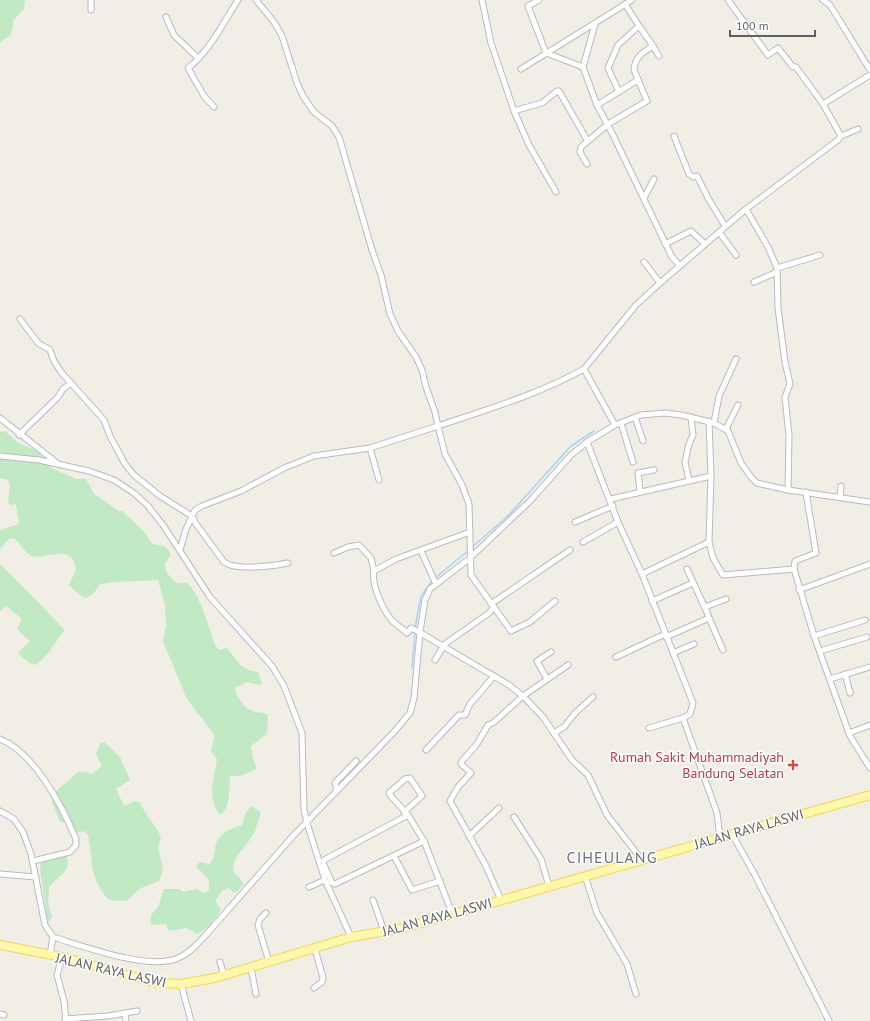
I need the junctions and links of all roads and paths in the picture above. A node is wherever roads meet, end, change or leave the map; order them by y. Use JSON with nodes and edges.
{"nodes":[{"id":1,"x":90,"y":0,"type":"edge"},
{"id":2,"x":238,"y":0,"type":"edge"},
{"id":3,"x":256,"y":0,"type":"edge"},
{"id":4,"x":482,"y":0,"type":"edge"},
{"id":5,"x":526,"y":0,"type":"edge"},
{"id":6,"x":538,"y":0,"type":"edge"},
{"id":7,"x":632,"y":0,"type":"edge"},
{"id":8,"x":728,"y":0,"type":"edge"},
{"id":9,"x":823,"y":0,"type":"edge"},
{"id":10,"x":625,"y":4,"type":"junction"},
{"id":11,"x":528,"y":6,"type":"junction"},
{"id":12,"x":91,"y":10,"type":"dead end"},
{"id":13,"x":166,"y":17,"type":"dead end"},
{"id":14,"x":595,"y":24,"type":"junction"},
{"id":15,"x":639,"y":26,"type":"junction"},
{"id":16,"x":652,"y":46,"type":"junction"},
{"id":17,"x":546,"y":53,"type":"junction"},
{"id":18,"x":659,"y":56,"type":"dead end"},
{"id":19,"x":198,"y":58,"type":"junction"},
{"id":20,"x":521,"y":68,"type":"dead end"},
{"id":21,"x":583,"y":68,"type":"junction"},
{"id":22,"x":870,"y":70,"type":"edge"},
{"id":23,"x":870,"y":75,"type":"edge"},
{"id":24,"x":638,"y":80,"type":"junction"},
{"id":25,"x":619,"y":92,"type":"junction"},
{"id":26,"x":823,"y":104,"type":"junction"},
{"id":27,"x":597,"y":105,"type":"junction"},
{"id":28,"x":214,"y":107,"type":"dead end"},
{"id":29,"x":514,"y":111,"type":"junction"},
{"id":30,"x":608,"y":124,"type":"junction"},
{"id":31,"x":858,"y":129,"type":"dead end"},
{"id":32,"x":674,"y":136,"type":"dead end"},
{"id":33,"x":841,"y":136,"type":"junction"},
{"id":34,"x":587,"y":140,"type":"junction"},
{"id":35,"x":587,"y":164,"type":"dead end"},
{"id":36,"x":654,"y":179,"type":"dead end"},
{"id":37,"x":556,"y":192,"type":"dead end"},
{"id":38,"x":644,"y":198,"type":"junction"},
{"id":39,"x":746,"y":209,"type":"junction"},
{"id":40,"x":725,"y":226,"type":"junction"},
{"id":41,"x":719,"y":232,"type":"junction"},
{"id":42,"x":666,"y":244,"type":"junction"},
{"id":43,"x":705,"y":244,"type":"junction"},
{"id":44,"x":736,"y":255,"type":"dead end"},
{"id":45,"x":820,"y":255,"type":"dead end"},
{"id":46,"x":644,"y":262,"type":"dead end"},
{"id":47,"x":680,"y":266,"type":"junction"},
{"id":48,"x":777,"y":270,"type":"junction"},
{"id":49,"x":754,"y":282,"type":"dead end"},
{"id":50,"x":660,"y":283,"type":"junction"},
{"id":51,"x":20,"y":319,"type":"dead end"},
{"id":52,"x":736,"y":359,"type":"dead end"},
{"id":53,"x":584,"y":369,"type":"junction"},
{"id":54,"x":71,"y":383,"type":"junction"},
{"id":55,"x":738,"y":405,"type":"dead end"},
{"id":56,"x":692,"y":417,"type":"junction"},
{"id":57,"x":0,"y":418,"type":"edge"},
{"id":58,"x":635,"y":418,"type":"junction"},
{"id":59,"x":713,"y":421,"type":"junction"},
{"id":60,"x":613,"y":423,"type":"junction"},
{"id":61,"x":621,"y":423,"type":"junction"},
{"id":62,"x":438,"y":426,"type":"junction"},
{"id":63,"x":726,"y":429,"type":"junction"},
{"id":64,"x":19,"y":434,"type":"junction"},
{"id":65,"x":643,"y":441,"type":"dead end"},
{"id":66,"x":587,"y":442,"type":"junction"},
{"id":67,"x":370,"y":448,"type":"junction"},
{"id":68,"x":0,"y":456,"type":"edge"},
{"id":69,"x":678,"y":461,"type":"dead end"},
{"id":70,"x":633,"y":462,"type":"dead end"},
{"id":71,"x":685,"y":462,"type":"junction"},
{"id":72,"x":58,"y":464,"type":"junction"},
{"id":73,"x":654,"y":470,"type":"dead end"},
{"id":74,"x":712,"y":476,"type":"junction"},
{"id":75,"x":379,"y":480,"type":"dead end"},
{"id":76,"x":690,"y":480,"type":"junction"},
{"id":77,"x":841,"y":486,"type":"dead end"},
{"id":78,"x":788,"y":489,"type":"junction"},
{"id":79,"x":640,"y":491,"type":"junction"},
{"id":80,"x":806,"y":492,"type":"junction"},
{"id":81,"x":840,"y":495,"type":"junction"},
{"id":82,"x":611,"y":499,"type":"junction"},
{"id":83,"x":870,"y":502,"type":"edge"},
{"id":84,"x":613,"y":506,"type":"junction"},
{"id":85,"x":192,"y":516,"type":"junction"},
{"id":86,"x":575,"y":522,"type":"dead end"},
{"id":87,"x":618,"y":522,"type":"junction"},
{"id":88,"x":470,"y":532,"type":"junction"},
{"id":89,"x":583,"y":542,"type":"dead end"},
{"id":90,"x":709,"y":542,"type":"junction"},
{"id":91,"x":180,"y":550,"type":"junction"},
{"id":92,"x":570,"y":550,"type":"dead end"},
{"id":93,"x":421,"y":551,"type":"junction"},
{"id":94,"x":334,"y":553,"type":"dead end"},
{"id":95,"x":470,"y":558,"type":"junction"},
{"id":96,"x":288,"y":564,"type":"dead end"},
{"id":97,"x":870,"y":564,"type":"edge"},
{"id":98,"x":687,"y":569,"type":"dead end"},
{"id":99,"x":794,"y":569,"type":"junction"},
{"id":100,"x":374,"y":571,"type":"junction"},
{"id":101,"x":642,"y":574,"type":"junction"},
{"id":102,"x":435,"y":583,"type":"junction"},
{"id":103,"x":693,"y":583,"type":"junction"},
{"id":104,"x":799,"y":590,"type":"junction"},
{"id":105,"x":726,"y":599,"type":"dead end"},
{"id":106,"x":555,"y":601,"type":"dead end"},
{"id":107,"x":652,"y":601,"type":"junction"},
{"id":108,"x":493,"y":606,"type":"junction"},
{"id":109,"x":705,"y":608,"type":"junction"},
{"id":110,"x":709,"y":618,"type":"junction"},
{"id":111,"x":865,"y":620,"type":"dead end"},
{"id":112,"x":420,"y":632,"type":"junction"},
{"id":113,"x":666,"y":636,"type":"junction"},
{"id":114,"x":814,"y":636,"type":"junction"},
{"id":115,"x":867,"y":637,"type":"dead end"},
{"id":116,"x":694,"y":644,"type":"dead end"},
{"id":117,"x":442,"y":647,"type":"junction"},
{"id":118,"x":723,"y":650,"type":"dead end"},
{"id":119,"x":820,"y":651,"type":"junction"},
{"id":120,"x":551,"y":652,"type":"dead end"},
{"id":121,"x":673,"y":653,"type":"junction"},
{"id":122,"x":616,"y":657,"type":"dead end"},
{"id":123,"x":435,"y":660,"type":"dead end"},
{"id":124,"x":568,"y":665,"type":"dead end"},
{"id":125,"x":870,"y":667,"type":"edge"},
{"id":126,"x":845,"y":674,"type":"junction"},
{"id":127,"x":494,"y":676,"type":"junction"},
{"id":128,"x":548,"y":679,"type":"junction"},
{"id":129,"x":830,"y":679,"type":"junction"},
{"id":130,"x":850,"y":693,"type":"dead end"},
{"id":131,"x":523,"y":696,"type":"junction"},
{"id":132,"x":593,"y":697,"type":"dead end"},
{"id":133,"x":683,"y":718,"type":"junction"},
{"id":134,"x":870,"y":725,"type":"edge"},
{"id":135,"x":649,"y":728,"type":"dead end"},
{"id":136,"x":554,"y":733,"type":"junction"},
{"id":137,"x":849,"y":733,"type":"junction"},
{"id":138,"x":0,"y":739,"type":"edge"},
{"id":139,"x":426,"y":750,"type":"dead end"},
{"id":140,"x":356,"y":761,"type":"dead end"},
{"id":141,"x":870,"y":768,"type":"edge"},
{"id":142,"x":342,"y":776,"type":"junction"},
{"id":143,"x":344,"y":784,"type":"junction"},
{"id":144,"x":337,"y":792,"type":"junction"},
{"id":145,"x":870,"y":795,"type":"edge"},
{"id":146,"x":499,"y":808,"type":"dead end"},
{"id":147,"x":0,"y":811,"type":"edge"},
{"id":148,"x":406,"y":813,"type":"junction"},
{"id":149,"x":514,"y":817,"type":"dead end"},
{"id":150,"x":307,"y":823,"type":"junction"},
{"id":151,"x":469,"y":836,"type":"junction"},
{"id":152,"x":727,"y":836,"type":"junction"},
{"id":153,"x":424,"y":841,"type":"junction"},
{"id":154,"x":394,"y":856,"type":"junction"},
{"id":155,"x":642,"y":860,"type":"junction"},
{"id":156,"x":33,"y":861,"type":"junction"},
{"id":157,"x":0,"y":874,"type":"edge"},
{"id":158,"x":585,"y":876,"type":"junction"},
{"id":159,"x":36,"y":877,"type":"junction"},
{"id":160,"x":325,"y":880,"type":"junction"},
{"id":161,"x":440,"y":881,"type":"junction"},
{"id":162,"x":549,"y":886,"type":"junction"},
{"id":163,"x":309,"y":888,"type":"dead end"},
{"id":164,"x":373,"y":900,"type":"dead end"},
{"id":165,"x":501,"y":900,"type":"junction"},
{"id":166,"x":266,"y":913,"type":"dead end"},
{"id":167,"x":452,"y":913,"type":"junction"},
{"id":168,"x":384,"y":931,"type":"junction"},
{"id":169,"x":53,"y":937,"type":"junction"},
{"id":170,"x":351,"y":937,"type":"junction"},
{"id":171,"x":0,"y":946,"type":"edge"},
{"id":172,"x":315,"y":949,"type":"junction"},
{"id":173,"x":50,"y":955,"type":"junction"},
{"id":174,"x":62,"y":957,"type":"junction"},
{"id":175,"x":220,"y":962,"type":"dead end"},
{"id":176,"x":269,"y":962,"type":"junction"},
{"id":177,"x":251,"y":968,"type":"junction"},
{"id":178,"x":224,"y":975,"type":"junction"},
{"id":179,"x":181,"y":984,"type":"junction"},
{"id":180,"x":314,"y":988,"type":"dead end"},
{"id":181,"x":256,"y":994,"type":"dead end"},
{"id":182,"x":636,"y":994,"type":"dead end"},
{"id":183,"x":137,"y":1011,"type":"dead end"},
{"id":184,"x":125,"y":1014,"type":"junction"},
{"id":185,"x":66,"y":1020,"type":"edge"},
{"id":186,"x":126,"y":1021,"type":"edge"},
{"id":187,"x":191,"y":1021,"type":"edge"},
{"id":188,"x":829,"y":1021,"type":"edge"}],
"edges":[{"from":1,"to":12,"type":"street"},
{"from":2,"to":19,"type":"street"},
{"from":3,"to":62,"type":"street"},
{"from":4,"to":29,"type":"street"},
{"from":5,"to":11,"type":"street"},
{"from":6,"to":11,"type":"street"},
{"from":7,"to":10,"type":"street"},
{"from":8,"to":26,"type":"street"},
{"from":9,"to":22,"type":"street"},
{"from":10,"to":14,"type":"street"},
{"from":10,"to":15,"type":"street"},
{"from":11,"to":17,"type":"street"},
{"from":13,"to":19,"type":"street"},
{"from":14,"to":17,"type":"street"},
{"from":14,"to":21,"type":"street"},
{"from":15,"to":16,"type":"street"},
{"from":15,"to":25,"type":"street"},
{"from":16,"to":18,"type":"street"},
{"from":16,"to":24,"type":"street"},
{"from":17,"to":20,"type":"street"},
{"from":17,"to":21,"type":"street"},
{"from":19,"to":28,"type":"street"},
{"from":21,"to":27,"type":"street"},
{"from":23,"to":26,"type":"street"},
{"from":24,"to":25,"type":"street"},
{"from":24,"to":30,"type":"street"},
{"from":25,"to":27,"type":"street"},
{"from":26,"to":33,"type":"street"},
{"from":27,"to":30,"type":"street"},
{"from":29,"to":34,"type":"street"},
{"from":29,"to":37,"type":"street"},
{"from":30,"to":34,"type":"street"},
{"from":30,"to":38,"type":"street"},
{"from":31,"to":33,"type":"street"},
{"from":32,"to":40,"type":"street"},
{"from":33,"to":39,"type":"street"},
{"from":34,"to":35,"type":"street"},
{"from":36,"to":38,"type":"street"},
{"from":38,"to":42,"type":"street"},
{"from":39,"to":40,"type":"street"},
{"from":39,"to":48,"type":"street"},
{"from":40,"to":41,"type":"street"},
{"from":41,"to":43,"type":"street"},
{"from":41,"to":44,"type":"street"},
{"from":42,"to":43,"type":"street"},
{"from":42,"to":47,"type":"street"},
{"from":43,"to":47,"type":"street"},
{"from":45,"to":48,"type":"street"},
{"from":46,"to":50,"type":"street"},
{"from":47,"to":50,"type":"street"},
{"from":48,"to":49,"type":"street"},
{"from":48,"to":78,"type":"street"},
{"from":50,"to":53,"type":"street"},
{"from":51,"to":54,"type":"street"},
{"from":52,"to":59,"type":"street"},
{"from":53,"to":60,"type":"street"},
{"from":53,"to":62,"type":"street"},
{"from":54,"to":64,"type":"street"},
{"from":54,"to":85,"type":"street"},
{"from":55,"to":63,"type":"street"},
{"from":56,"to":58,"type":"street"},
{"from":56,"to":59,"type":"street"},
{"from":56,"to":71,"type":"street"},
{"from":57,"to":64,"type":"street"},
{"from":58,"to":61,"type":"street"},
{"from":58,"to":65,"type":"street"},
{"from":59,"to":63,"type":"street"},
{"from":59,"to":74,"type":"street"},
{"from":60,"to":61,"type":"street"},
{"from":60,"to":66,"type":"street"},
{"from":61,"to":70,"type":"street"},
{"from":62,"to":67,"type":"street"},
{"from":62,"to":88,"type":"street"},
{"from":63,"to":78,"type":"street"},
{"from":64,"to":72,"type":"street"},
{"from":66,"to":82,"type":"street"},
{"from":66,"to":95,"type":"street"},
{"from":67,"to":75,"type":"street"},
{"from":67,"to":85,"type":"street"},
{"from":68,"to":72,"type":"street"},
{"from":69,"to":71,"type":"street"},
{"from":71,"to":76,"type":"street"},
{"from":72,"to":91,"type":"street"},
{"from":73,"to":79,"type":"street"},
{"from":74,"to":76,"type":"street"},
{"from":74,"to":90,"type":"street"},
{"from":76,"to":79,"type":"street"},
{"from":77,"to":81,"type":"street"},
{"from":78,"to":80,"type":"street"},
{"from":79,"to":82,"type":"street"},
{"from":80,"to":81,"type":"street"},
{"from":80,"to":99,"type":"street"},
{"from":81,"to":83,"type":"street"},
{"from":82,"to":84,"type":"street"},
{"from":84,"to":86,"type":"street"},
{"from":84,"to":87,"type":"street"},
{"from":85,"to":91,"type":"street"},
{"from":85,"to":96,"type":"street"},
{"from":87,"to":89,"type":"street"},
{"from":87,"to":101,"type":"street"},
{"from":88,"to":93,"type":"street"},
{"from":88,"to":95,"type":"street"},
{"from":90,"to":99,"type":"street"},
{"from":90,"to":101,"type":"street"},
{"from":91,"to":150,"type":"street"},
{"from":92,"to":108,"type":"street"},
{"from":93,"to":100,"type":"street"},
{"from":93,"to":102,"type":"street"},
{"from":94,"to":100,"type":"street"},
{"from":95,"to":102,"type":"street"},
{"from":95,"to":108,"type":"street"},
{"from":97,"to":104,"type":"street"},
{"from":98,"to":103,"type":"street"},
{"from":99,"to":104,"type":"street"},
{"from":100,"to":112,"type":"street"},
{"from":101,"to":107,"type":"street"},
{"from":102,"to":112,"type":"street"},
{"from":103,"to":107,"type":"street"},
{"from":103,"to":109,"type":"street"},
{"from":104,"to":114,"type":"street"},
{"from":105,"to":109,"type":"street"},
{"from":106,"to":108,"type":"street"},
{"from":107,"to":113,"type":"street"},
{"from":108,"to":117,"type":"street"},
{"from":109,"to":110,"type":"street"},
{"from":110,"to":113,"type":"street"},
{"from":110,"to":118,"type":"street"},
{"from":111,"to":114,"type":"street"},
{"from":112,"to":117,"type":"street"},
{"from":112,"to":143,"type":"street"},
{"from":113,"to":121,"type":"street"},
{"from":113,"to":122,"type":"street"},
{"from":114,"to":119,"type":"street"},
{"from":115,"to":119,"type":"street"},
{"from":116,"to":121,"type":"street"},
{"from":117,"to":123,"type":"street"},
{"from":117,"to":127,"type":"street"},
{"from":119,"to":129,"type":"street"},
{"from":120,"to":128,"type":"street"},
{"from":121,"to":133,"type":"street"},
{"from":124,"to":128,"type":"street"},
{"from":125,"to":126,"type":"street"},
{"from":126,"to":129,"type":"street"},
{"from":126,"to":130,"type":"street"},
{"from":127,"to":131,"type":"street"},
{"from":127,"to":139,"type":"street"},
{"from":128,"to":131,"type":"street"},
{"from":129,"to":137,"type":"street"},
{"from":131,"to":136,"type":"street"},
{"from":131,"to":151,"type":"street"},
{"from":132,"to":136,"type":"street"},
{"from":133,"to":135,"type":"street"},
{"from":133,"to":152,"type":"street"},
{"from":134,"to":137,"type":"street"},
{"from":136,"to":155,"type":"street"},
{"from":137,"to":141,"type":"street"},
{"from":138,"to":156,"type":"street"},
{"from":140,"to":142,"type":"street"},
{"from":142,"to":143,"type":"street"},
{"from":142,"to":144,"type":"street"},
{"from":143,"to":144,"type":"street"},
{"from":144,"to":150,"type":"street"},
{"from":145,"to":152,"type":"main road","name":"JALAN RAYA LASWI"},
{"from":146,"to":151,"type":"street"},
{"from":147,"to":156,"type":"street"},
{"from":148,"to":148,"type":"street"},
{"from":148,"to":153,"type":"street"},
{"from":148,"to":154,"type":"street"},
{"from":149,"to":162,"type":"street"},
{"from":150,"to":160,"type":"street"},
{"from":150,"to":169,"type":"street"},
{"from":151,"to":165,"type":"street"},
{"from":152,"to":155,"type":"main road","name":"JALAN RAYA LASWI"},
{"from":152,"to":188,"type":"street"},
{"from":153,"to":154,"type":"street"},
{"from":153,"to":161,"type":"street"},
{"from":154,"to":161,"type":"street"},
{"from":155,"to":158,"type":"main road","name":"JALAN RAYA LASWI"},
{"from":156,"to":159,"type":"street"},
{"from":157,"to":159,"type":"street"},
{"from":158,"to":162,"type":"main road","name":"JALAN RAYA LASWI"},
{"from":158,"to":182,"type":"street"},
{"from":159,"to":169,"type":"street"},
{"from":160,"to":163,"type":"street"},
{"from":160,"to":170,"type":"street"},
{"from":161,"to":167,"type":"street"},
{"from":162,"to":165,"type":"main road","name":"JALAN RAYA LASWI"},
{"from":164,"to":168,"type":"street"},
{"from":165,"to":167,"type":"main road","name":"JALAN RAYA LASWI"},
{"from":166,"to":176,"type":"street"},
{"from":167,"to":168,"type":"main road","name":"JALAN RAYA LASWI"},
{"from":168,"to":170,"type":"main road","name":"JALAN RAYA LASWI"},
{"from":169,"to":173,"type":"street"},
{"from":170,"to":172,"type":"main road","name":"JALAN RAYA LASWI"},
{"from":171,"to":173,"type":"main road","name":"JALAN RAYA LASWI"},
{"from":172,"to":176,"type":"main road","name":"JALAN RAYA LASWI"},
{"from":172,"to":180,"type":"street"},
{"from":173,"to":174,"type":"main road","name":"JALAN RAYA LASWI"},
{"from":174,"to":179,"type":"main road","name":"JALAN RAYA LASWI"},
{"from":174,"to":185,"type":"street"},
{"from":175,"to":178,"type":"street"},
{"from":176,"to":177,"type":"main road","name":"JALAN RAYA LASWI"},
{"from":177,"to":178,"type":"main road","name":"JALAN RAYA LASWI"},
{"from":177,"to":181,"type":"street"},
{"from":178,"to":179,"type":"main road","name":"JALAN RAYA LASWI"},
{"from":179,"to":187,"type":"street"},
{"from":183,"to":184,"type":"street"},
{"from":184,"to":185,"type":"street"},
{"from":184,"to":186,"type":"street"}]}
